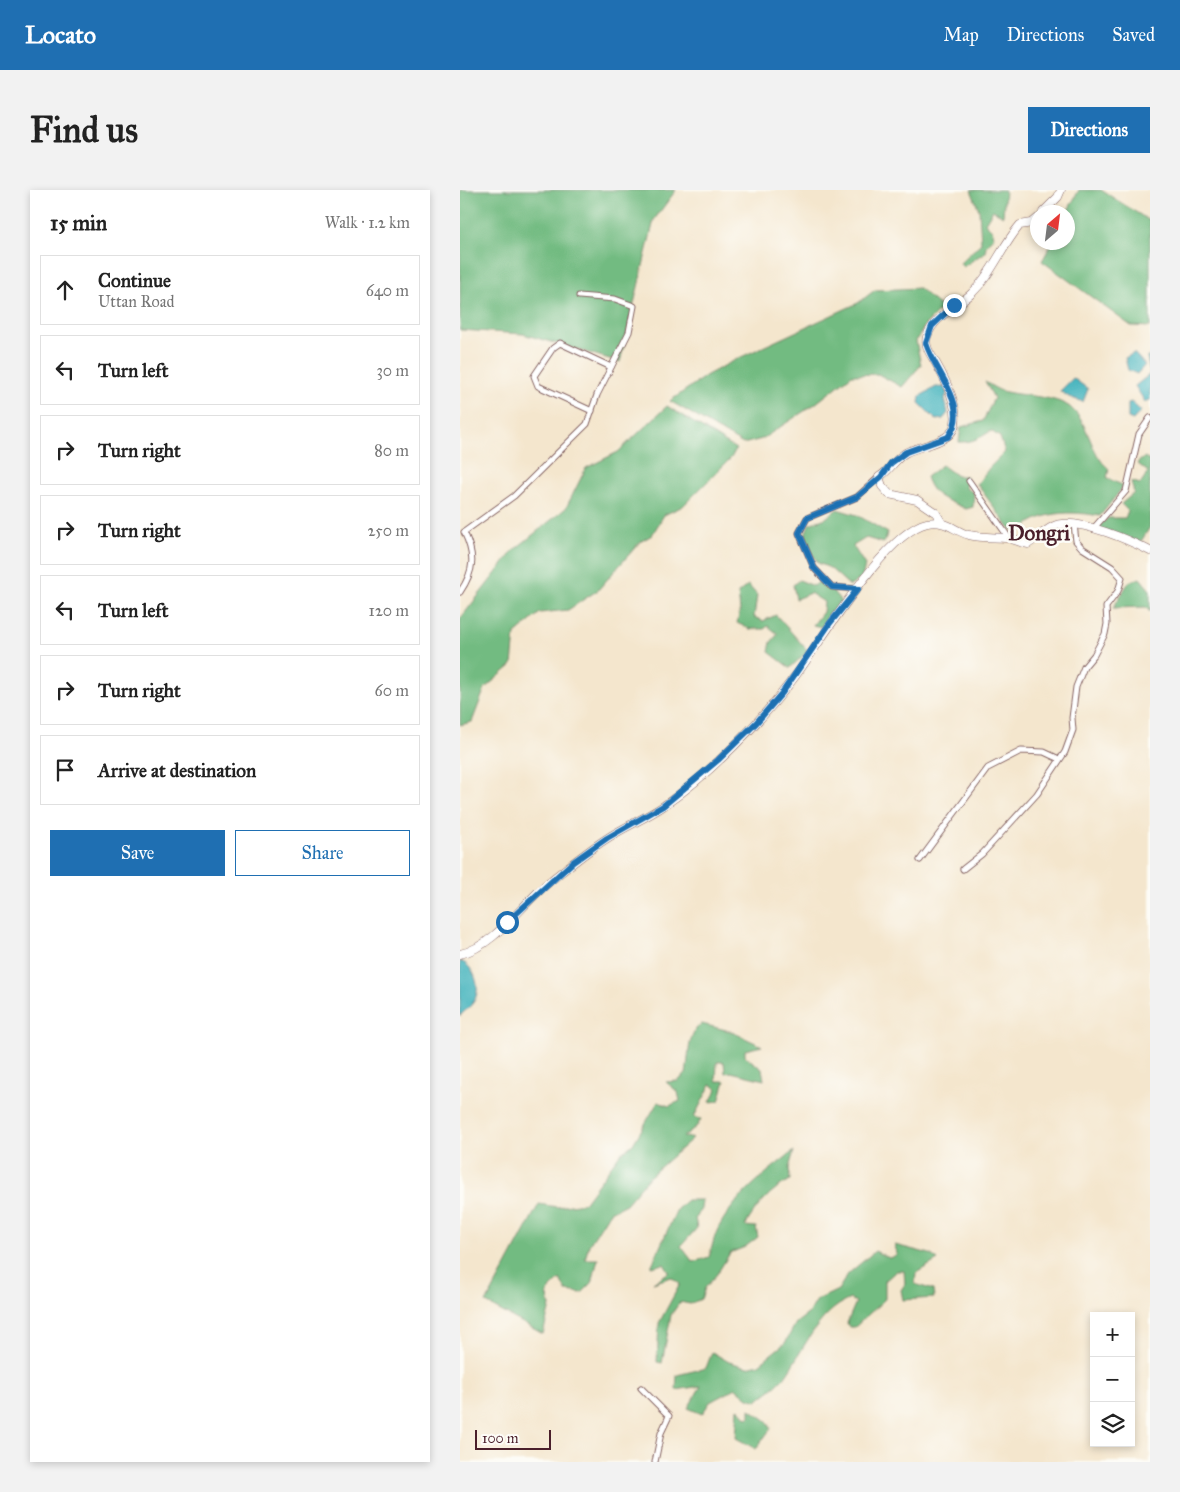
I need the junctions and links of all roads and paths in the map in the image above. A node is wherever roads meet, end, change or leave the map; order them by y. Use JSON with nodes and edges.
{"nodes":[{"id":1,"x":1061,"y":190,"type":"edge"},
{"id":2,"x":1050,"y":205,"type":"edge"},
{"id":3,"x":1030,"y":223,"type":"edge"},
{"id":4,"x":579,"y":296,"type":"dead end"},
{"id":5,"x":611,"y":367,"type":"junction"},
{"id":6,"x":592,"y":411,"type":"junction"},
{"id":7,"x":1150,"y":418,"type":"edge"},
{"id":8,"x":879,"y":477,"type":"junction"},
{"id":9,"x":969,"y":481,"type":"dead end"},
{"id":10,"x":942,"y":523,"type":"junction"},
{"id":11,"x":1074,"y":524,"type":"junction"},
{"id":12,"x":1093,"y":529,"type":"junction"},
{"id":13,"x":460,"y":532,"type":"edge"},
{"id":14,"x":1008,"y":538,"type":"junction"},
{"id":15,"x":468,"y":540,"type":"junction"},
{"id":16,"x":1150,"y":552,"type":"edge"},
{"id":17,"x":858,"y":589,"type":"junction"},
{"id":18,"x":460,"y":592,"type":"edge"},
{"id":19,"x":1059,"y":759,"type":"junction"},
{"id":20,"x":920,"y":860,"type":"dead end"},
{"id":21,"x":963,"y":869,"type":"dead end"},
{"id":22,"x":460,"y":954,"type":"edge"},
{"id":23,"x":641,"y":1388,"type":"dead end"},
{"id":24,"x":656,"y":1462,"type":"edge"}],
"edges":[{"from":1,"to":2,"type":"main road"},
{"from":3,"to":8,"type":"main road"},
{"from":4,"to":5,"type":"street"},
{"from":5,"to":6,"type":"street"},
{"from":5,"to":6,"type":"street"},
{"from":6,"to":15,"type":"street"},
{"from":7,"to":12,"type":"street"},
{"from":8,"to":10,"type":"main road"},
{"from":8,"to":17,"type":"street"},
{"from":9,"to":14,"type":"street"},
{"from":10,"to":14,"type":"main road"},
{"from":10,"to":17,"type":"main road"},
{"from":11,"to":12,"type":"main road"},
{"from":11,"to":14,"type":"main road"},
{"from":11,"to":19,"type":"street"},
{"from":12,"to":16,"type":"main road"},
{"from":13,"to":15,"type":"street"},
{"from":15,"to":18,"type":"street"},
{"from":17,"to":22,"type":"main road"},
{"from":19,"to":20,"type":"street"},
{"from":19,"to":21,"type":"street"},
{"from":23,"to":24,"type":"street"}]}
